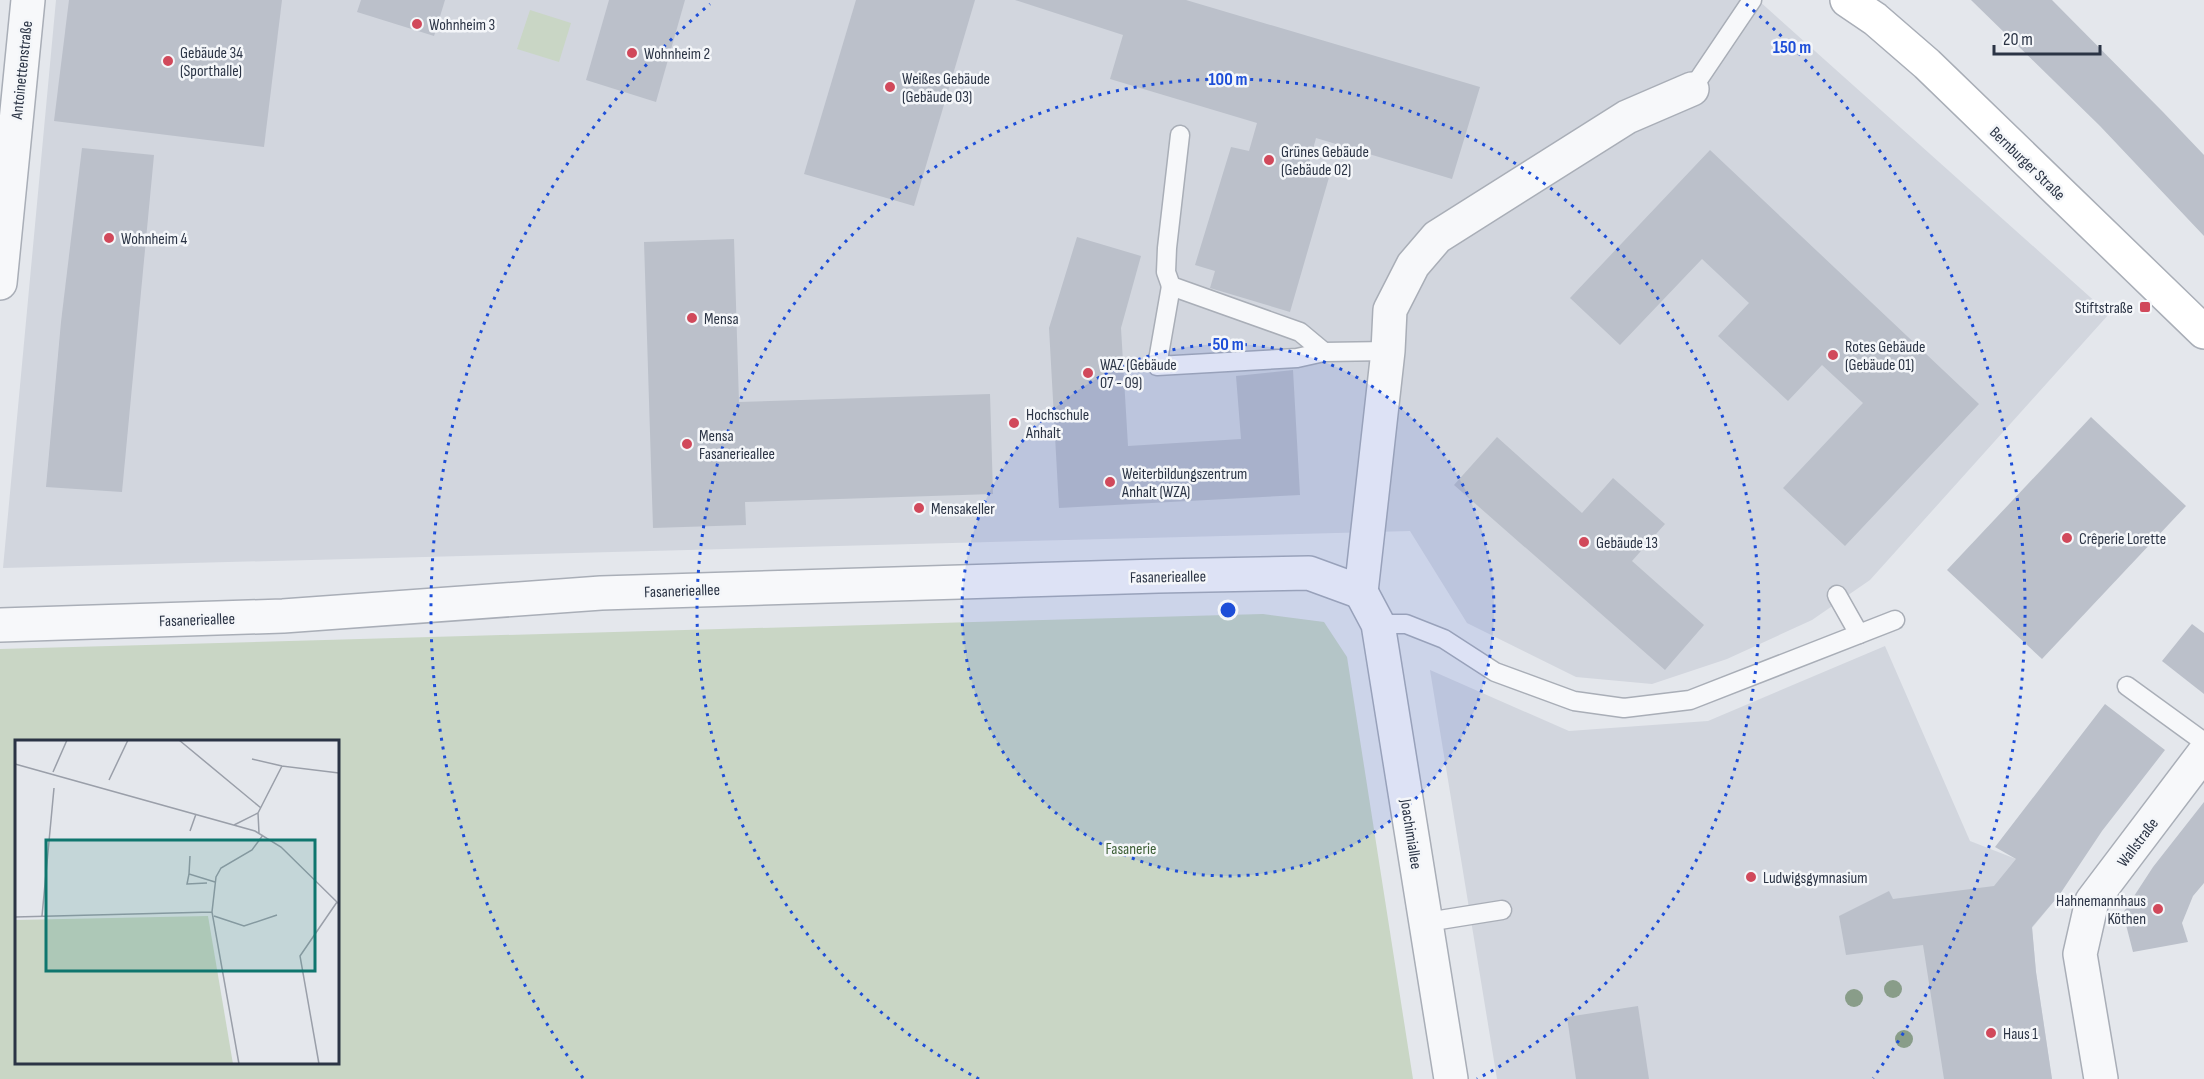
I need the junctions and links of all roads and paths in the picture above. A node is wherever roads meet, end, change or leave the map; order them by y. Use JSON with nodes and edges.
{"nodes":[{"id":1,"x":28,"y":0,"type":"edge"},
{"id":2,"x":1752,"y":0,"type":"edge"},
{"id":3,"x":1847,"y":0,"type":"edge"},
{"id":4,"x":1692,"y":89,"type":"joint"},
{"id":5,"x":1180,"y":135,"type":"dead end"},
{"id":6,"x":0,"y":283,"type":"edge"},
{"id":7,"x":1172,"y":286,"type":"junction"},
{"id":8,"x":2204,"y":332,"type":"edge"},
{"id":9,"x":1388,"y":351,"type":"junction"},
{"id":10,"x":1324,"y":352,"type":"junction"},
{"id":11,"x":1361,"y":592,"type":"junction"},
{"id":12,"x":1837,"y":595,"type":"dead end"},
{"id":13,"x":1894,"y":620,"type":"dead end"},
{"id":14,"x":1378,"y":624,"type":"junction"},
{"id":15,"x":0,"y":625,"type":"edge"},
{"id":16,"x":1859,"y":634,"type":"junction"},
{"id":17,"x":2127,"y":686,"type":"dead end"},
{"id":18,"x":2204,"y":742,"type":"edge"},
{"id":19,"x":2204,"y":753,"type":"edge"},
{"id":20,"x":1502,"y":910,"type":"dead end"},
{"id":21,"x":1427,"y":922,"type":"junction"},
{"id":22,"x":1451,"y":1079,"type":"edge"},
{"id":23,"x":2101,"y":1079,"type":"edge"}],
"edges":[{"from":1,"to":6,"type":"street","name":"Antoinettenstraße"},
{"from":2,"to":4,"type":"lane"},
{"from":3,"to":8,"type":"main road","name":"Bernburger Straße"},
{"from":4,"to":9,"type":"street"},
{"from":5,"to":7,"type":"lane"},
{"from":7,"to":10,"type":"lane"},
{"from":7,"to":10,"type":"lane"},
{"from":9,"to":10,"type":"lane"},
{"from":9,"to":11,"type":"street"},
{"from":11,"to":14,"type":"street","name":"Joachimiallee"},
{"from":11,"to":15,"type":"street","name":"Fasanerieallee"},
{"from":12,"to":16,"type":"lane"},
{"from":13,"to":16,"type":"lane"},
{"from":14,"to":16,"type":"lane"},
{"from":14,"to":21,"type":"street","name":"Joachimiallee"},
{"from":17,"to":18,"type":"lane"},
{"from":19,"to":23,"type":"street","name":"Wallstraße"},
{"from":20,"to":21,"type":"lane"},
{"from":21,"to":22,"type":"street","name":"Joachimiallee"}]}
